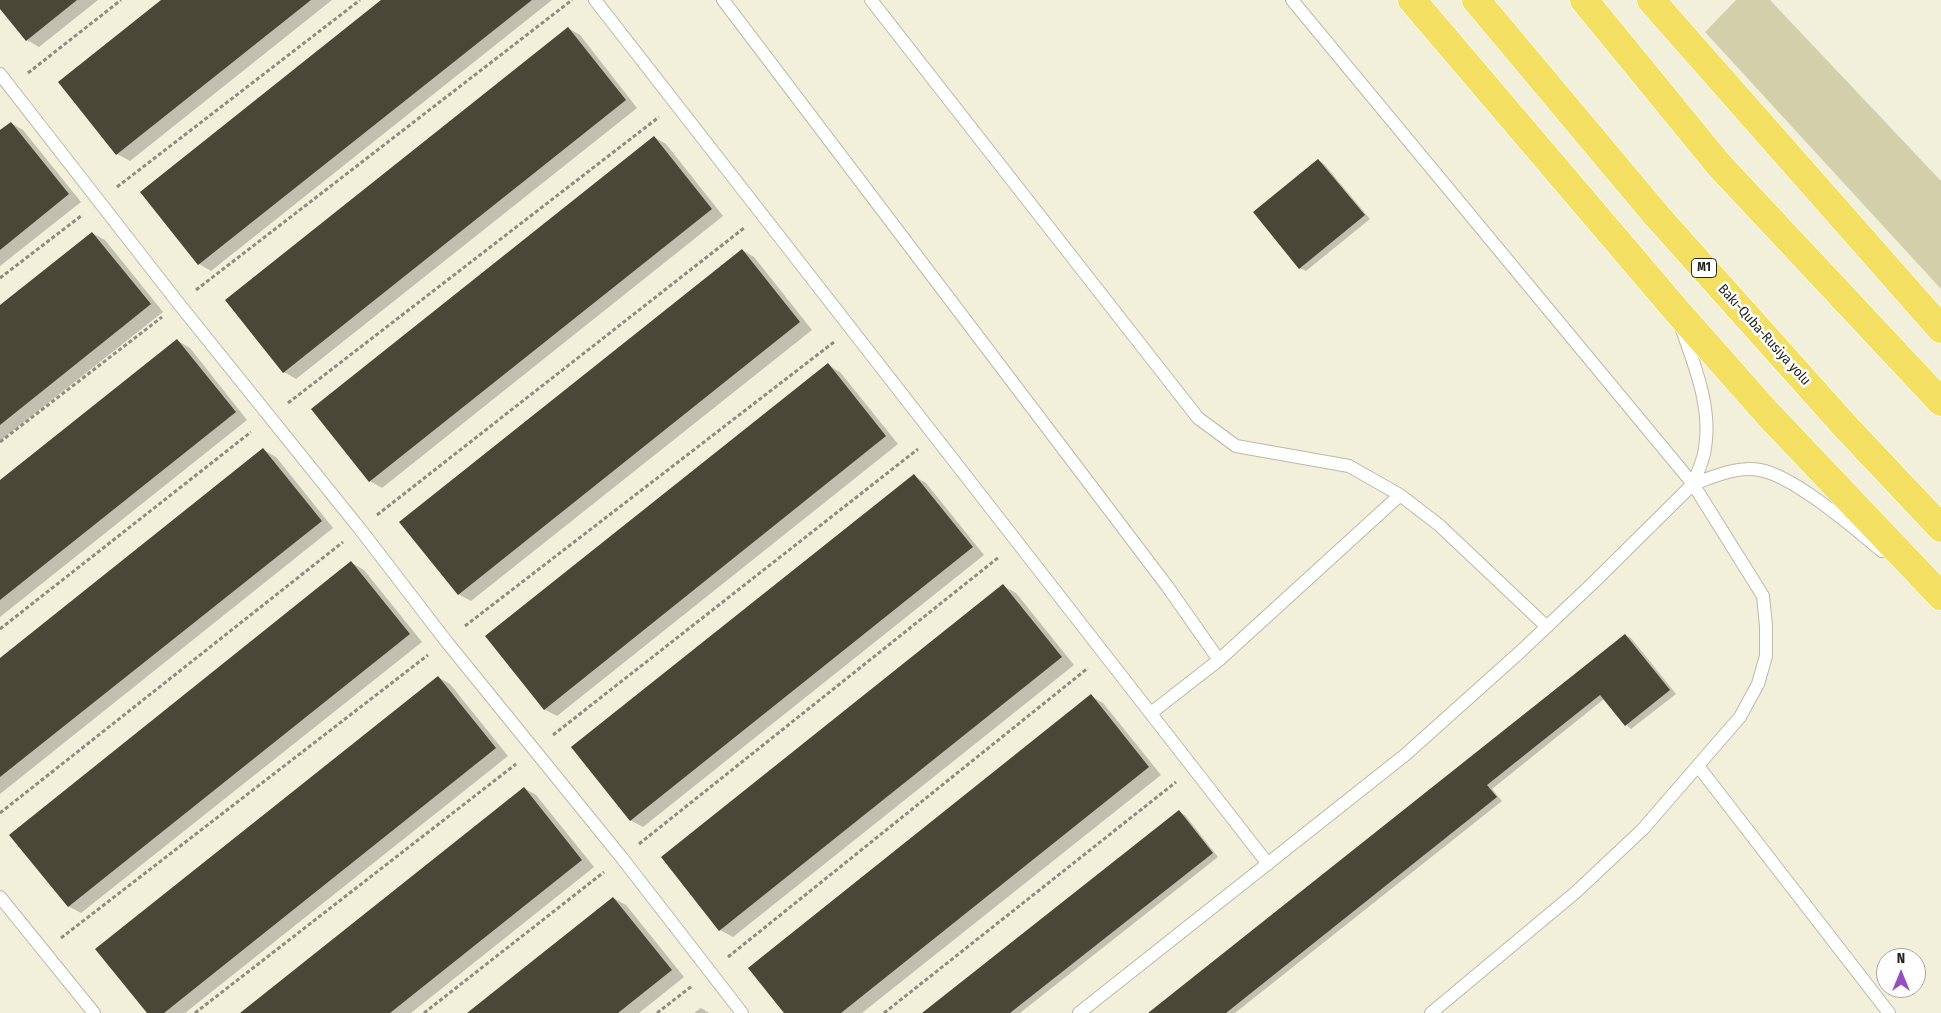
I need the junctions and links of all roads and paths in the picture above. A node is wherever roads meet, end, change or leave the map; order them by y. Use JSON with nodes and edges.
{"nodes":[{"id":1,"x":121,"y":0,"type":"edge"},
{"id":2,"x":360,"y":0,"type":"edge"},
{"id":3,"x":572,"y":0,"type":"edge"},
{"id":4,"x":595,"y":0,"type":"edge"},
{"id":5,"x":723,"y":0,"type":"edge"},
{"id":6,"x":871,"y":0,"type":"edge"},
{"id":7,"x":1292,"y":0,"type":"edge"},
{"id":8,"x":1412,"y":0,"type":"edge"},
{"id":9,"x":1476,"y":0,"type":"edge"},
{"id":10,"x":1584,"y":0,"type":"edge"},
{"id":11,"x":1651,"y":0,"type":"edge"},
{"id":12,"x":0,"y":74,"type":"edge"},
{"id":13,"x":10,"y":87,"type":"junction"},
{"id":14,"x":677,"y":103,"type":"junction"},
{"id":15,"x":100,"y":201,"type":"junction"},
{"id":16,"x":763,"y":213,"type":"junction"},
{"id":17,"x":0,"y":278,"type":"edge"},
{"id":18,"x":179,"y":304,"type":"junction"},
{"id":19,"x":1676,"y":310,"type":"junction"},
{"id":20,"x":1941,"y":329,"type":"edge"},
{"id":21,"x":1941,"y":402,"type":"edge"},
{"id":22,"x":270,"y":417,"type":"junction"},
{"id":23,"x":936,"y":435,"type":"junction"},
{"id":24,"x":0,"y":442,"type":"edge"},
{"id":25,"x":1693,"y":484,"type":"junction"},
{"id":26,"x":1400,"y":495,"type":"junction"},
{"id":27,"x":1941,"y":528,"type":"edge"},
{"id":28,"x":360,"y":529,"type":"junction"},
{"id":29,"x":1018,"y":542,"type":"junction"},
{"id":30,"x":1941,"y":596,"type":"edge"},
{"id":31,"x":1547,"y":627,"type":"junction"},
{"id":32,"x":0,"y":629,"type":"edge"},
{"id":33,"x":1105,"y":654,"type":"junction"},
{"id":34,"x":1219,"y":660,"type":"junction"},
{"id":35,"x":1151,"y":713,"type":"junction"},
{"id":36,"x":534,"y":750,"type":"junction"},
{"id":37,"x":1698,"y":766,"type":"junction"},
{"id":38,"x":1194,"y":768,"type":"junction"},
{"id":39,"x":0,"y":813,"type":"edge"},
{"id":40,"x":622,"y":858,"type":"junction"},
{"id":41,"x":1268,"y":864,"type":"junction"},
{"id":42,"x":0,"y":897,"type":"edge"},
{"id":43,"x":710,"y":972,"type":"junction"},
{"id":44,"x":94,"y":1013,"type":"edge"},
{"id":45,"x":195,"y":1013,"type":"edge"},
{"id":46,"x":424,"y":1013,"type":"edge"},
{"id":47,"x":657,"y":1013,"type":"edge"},
{"id":48,"x":742,"y":1013,"type":"edge"},
{"id":49,"x":884,"y":1013,"type":"edge"},
{"id":50,"x":1079,"y":1013,"type":"edge"},
{"id":51,"x":1431,"y":1013,"type":"edge"},
{"id":52,"x":1889,"y":1013,"type":"edge"}],
"edges":[{"from":1,"to":13,"type":"path"},
{"from":2,"to":15,"type":"path"},
{"from":3,"to":18,"type":"path"},
{"from":4,"to":14,"type":"lane"},
{"from":5,"to":34,"type":"lane"},
{"from":6,"to":26,"type":"lane"},
{"from":7,"to":25,"type":"lane"},
{"from":8,"to":19,"type":"highway"},
{"from":9,"to":27,"type":"highway","name":"Bakı-Quba-Rusiya yolu","number":"M1"},
{"from":10,"to":21,"type":"highway"},
{"from":11,"to":20,"type":"highway"},
{"from":12,"to":13,"type":"lane"},
{"from":13,"to":15,"type":"lane"},
{"from":14,"to":16,"type":"lane"},
{"from":14,"to":22,"type":"path"},
{"from":15,"to":17,"type":"path"},
{"from":15,"to":18,"type":"lane"},
{"from":16,"to":23,"type":"lane"},
{"from":16,"to":28,"type":"path"},
{"from":18,"to":22,"type":"lane"},
{"from":18,"to":24,"type":"path"},
{"from":19,"to":25,"type":"lane"},
{"from":19,"to":30,"type":"highway"},
{"from":22,"to":28,"type":"lane"},
{"from":22,"to":32,"type":"path"},
{"from":23,"to":29,"type":"lane"},
{"from":23,"to":36,"type":"path"},
{"from":25,"to":30,"type":"lane"},
{"from":25,"to":31,"type":"lane"},
{"from":25,"to":37,"type":"lane"},
{"from":26,"to":31,"type":"lane"},
{"from":26,"to":34,"type":"lane"},
{"from":28,"to":36,"type":"lane"},
{"from":28,"to":39,"type":"path"},
{"from":29,"to":33,"type":"lane"},
{"from":29,"to":40,"type":"path"},
{"from":31,"to":41,"type":"lane"},
{"from":33,"to":35,"type":"lane"},
{"from":33,"to":43,"type":"path"},
{"from":34,"to":35,"type":"lane"},
{"from":35,"to":38,"type":"lane"},
{"from":36,"to":40,"type":"lane"},
{"from":36,"to":45,"type":"path"},
{"from":37,"to":51,"type":"lane"},
{"from":37,"to":52,"type":"lane"},
{"from":38,"to":41,"type":"lane"},
{"from":38,"to":49,"type":"path"},
{"from":40,"to":43,"type":"lane"},
{"from":40,"to":46,"type":"path"},
{"from":41,"to":50,"type":"lane"},
{"from":42,"to":44,"type":"lane"},
{"from":43,"to":47,"type":"path"},
{"from":43,"to":48,"type":"lane"}]}
